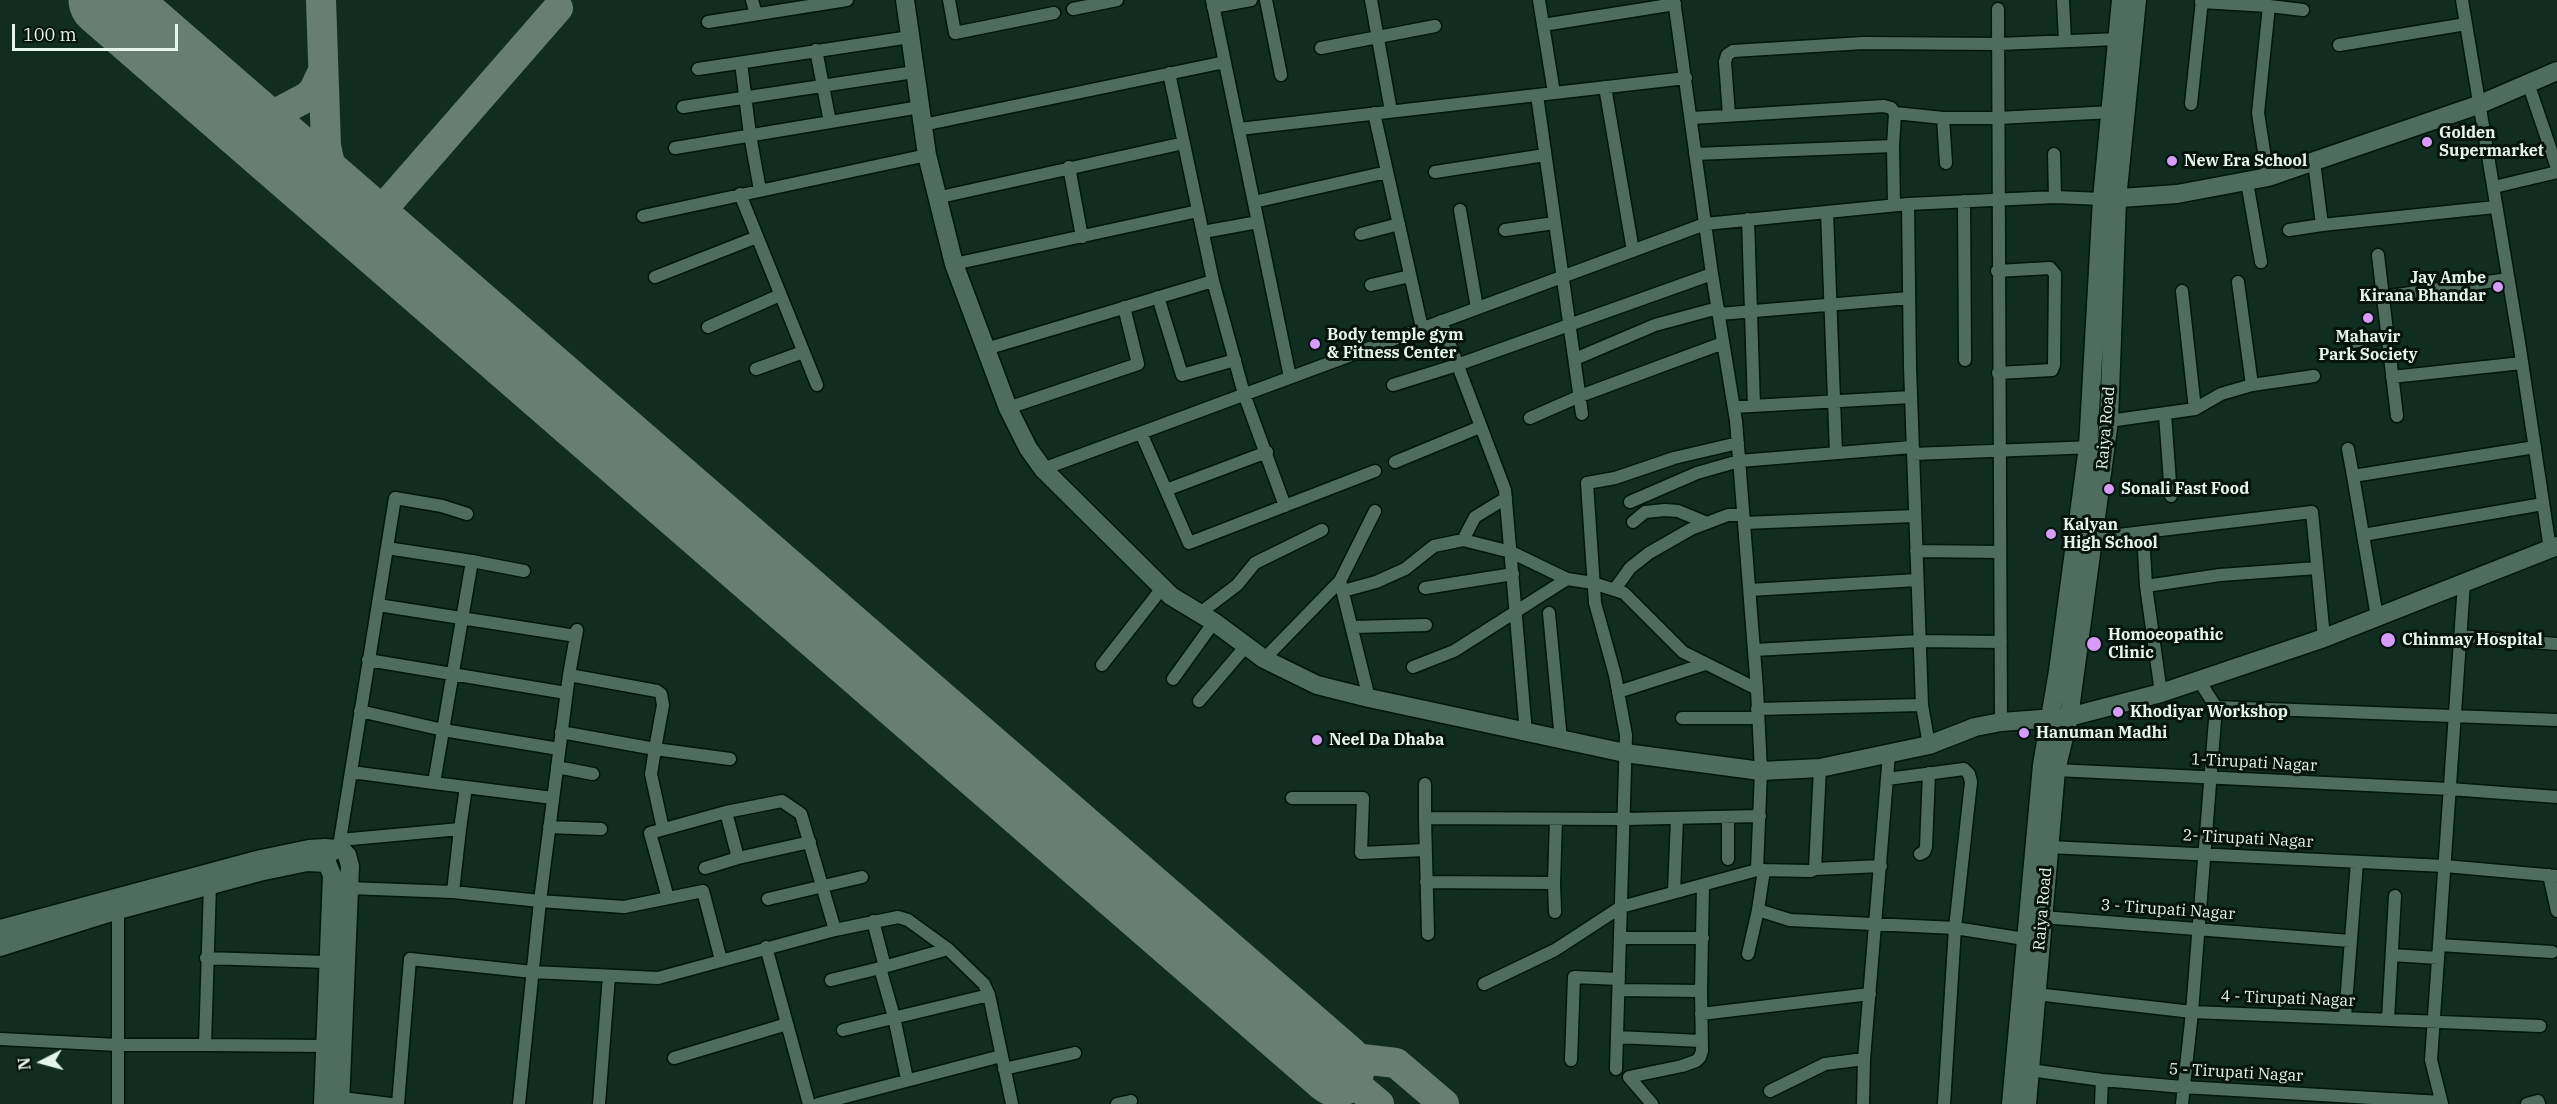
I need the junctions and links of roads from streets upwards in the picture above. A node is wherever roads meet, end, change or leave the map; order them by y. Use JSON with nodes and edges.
{"nodes":[{"id":1,"x":752,"y":0,"type":"edge"},
{"id":2,"x":847,"y":0,"type":"edge"},
{"id":3,"x":905,"y":0,"type":"edge"},
{"id":4,"x":949,"y":0,"type":"edge"},
{"id":5,"x":1117,"y":0,"type":"edge"},
{"id":6,"x":1251,"y":0,"type":"edge"},
{"id":7,"x":1266,"y":0,"type":"edge"},
{"id":8,"x":1371,"y":0,"type":"edge"},
{"id":9,"x":1539,"y":0,"type":"edge"},
{"id":10,"x":2063,"y":0,"type":"edge"},
{"id":11,"x":2121,"y":0,"type":"edge"},
{"id":12,"x":2137,"y":0,"type":"edge"},
{"id":13,"x":2462,"y":0,"type":"edge"},
{"id":14,"x":2202,"y":1,"type":"edge"},
{"id":15,"x":1675,"y":2,"type":"edge"},
{"id":16,"x":1213,"y":4,"type":"edge"},
{"id":17,"x":2269,"y":6,"type":"junction"},
{"id":18,"x":1073,"y":9,"type":"dead end"},
{"id":19,"x":1998,"y":9,"type":"dead end"},
{"id":20,"x":2302,"y":10,"type":"dead end"},
{"id":21,"x":1054,"y":13,"type":"dead end"},
{"id":22,"x":756,"y":14,"type":"junction"},
{"id":23,"x":708,"y":21,"type":"dead end"},
{"id":24,"x":2466,"y":24,"type":"junction"},
{"id":25,"x":1543,"y":25,"type":"junction"},
{"id":26,"x":1435,"y":27,"type":"dead end"},
{"id":27,"x":910,"y":37,"type":"junction"},
{"id":28,"x":1378,"y":38,"type":"junction"},
{"id":29,"x":2118,"y":39,"type":"junction"},
{"id":30,"x":2065,"y":41,"type":"junction"},
{"id":31,"x":1999,"y":44,"type":"junction"},
{"id":32,"x":2338,"y":45,"type":"dead end"},
{"id":33,"x":1321,"y":48,"type":"dead end"},
{"id":34,"x":816,"y":50,"type":"junction"},
{"id":35,"x":1225,"y":62,"type":"junction"},
{"id":36,"x":741,"y":63,"type":"junction"},
{"id":37,"x":698,"y":69,"type":"dead end"},
{"id":38,"x":2557,"y":71,"type":"edge"},
{"id":39,"x":914,"y":72,"type":"junction"},
{"id":40,"x":1169,"y":73,"type":"junction"},
{"id":41,"x":1281,"y":75,"type":"dead end"},
{"id":42,"x":1686,"y":78,"type":"junction"},
{"id":43,"x":2528,"y":83,"type":"junction"},
{"id":44,"x":822,"y":86,"type":"junction"},
{"id":45,"x":1605,"y":87,"type":"junction"},
{"id":46,"x":1554,"y":93,"type":"junction"},
{"id":47,"x":1537,"y":95,"type":"junction"},
{"id":48,"x":746,"y":97,"type":"junction"},
{"id":49,"x":2191,"y":104,"type":"dead end"},
{"id":50,"x":2478,"y":105,"type":"junction"},
{"id":51,"x":683,"y":107,"type":"dead end"},
{"id":52,"x":1391,"y":111,"type":"junction"},
{"id":53,"x":2112,"y":112,"type":"junction"},
{"id":54,"x":1895,"y":113,"type":"junction"},
{"id":55,"x":1374,"y":114,"type":"junction"},
{"id":56,"x":921,"y":116,"type":"junction"},
{"id":57,"x":1729,"y":116,"type":"junction"},
{"id":58,"x":1692,"y":118,"type":"junction"},
{"id":59,"x":1943,"y":118,"type":"junction"},
{"id":60,"x":1998,"y":118,"type":"junction"},
{"id":61,"x":830,"y":122,"type":"junction"},
{"id":62,"x":1239,"y":129,"type":"junction"},
{"id":63,"x":750,"y":135,"type":"junction"},
{"id":64,"x":1184,"y":143,"type":"junction"},
{"id":65,"x":1893,"y":146,"type":"junction"},
{"id":66,"x":675,"y":148,"type":"dead end"},
{"id":67,"x":1695,"y":154,"type":"junction"},
{"id":68,"x":2054,"y":154,"type":"dead end"},
{"id":69,"x":927,"y":155,"type":"junction"},
{"id":70,"x":1545,"y":155,"type":"junction"},
{"id":71,"x":2314,"y":162,"type":"junction"},
{"id":72,"x":1946,"y":163,"type":"dead end"},
{"id":73,"x":1069,"y":167,"type":"junction"},
{"id":74,"x":2557,"y":170,"type":"edge"},
{"id":75,"x":1387,"y":172,"type":"junction"},
{"id":76,"x":1435,"y":172,"type":"dead end"},
{"id":77,"x":2268,"y":177,"type":"junction"},
{"id":78,"x":2247,"y":182,"type":"junction"},
{"id":79,"x":2494,"y":187,"type":"junction"},
{"id":80,"x":760,"y":190,"type":"junction"},
{"id":81,"x":740,"y":194,"type":"junction"},
{"id":82,"x":936,"y":198,"type":"junction"},
{"id":83,"x":2055,"y":198,"type":"junction"},
{"id":84,"x":2110,"y":199,"type":"junction"},
{"id":85,"x":1997,"y":200,"type":"junction"},
{"id":86,"x":1964,"y":201,"type":"junction"},
{"id":87,"x":1254,"y":202,"type":"junction"},
{"id":88,"x":1908,"y":204,"type":"junction"},
{"id":89,"x":1894,"y":205,"type":"junction"},
{"id":90,"x":2495,"y":207,"type":"junction"},
{"id":91,"x":1460,"y":210,"type":"dead end"},
{"id":92,"x":1198,"y":211,"type":"junction"},
{"id":93,"x":1827,"y":212,"type":"junction"},
{"id":94,"x":643,"y":216,"type":"dead end"},
{"id":95,"x":1748,"y":219,"type":"junction"},
{"id":96,"x":1258,"y":222,"type":"junction"},
{"id":97,"x":1554,"y":223,"type":"junction"},
{"id":98,"x":1398,"y":224,"type":"junction"},
{"id":99,"x":1706,"y":224,"type":"junction"},
{"id":100,"x":2322,"y":225,"type":"junction"},
{"id":101,"x":1505,"y":230,"type":"dead end"},
{"id":102,"x":2289,"y":230,"type":"dead end"},
{"id":103,"x":1203,"y":232,"type":"junction"},
{"id":104,"x":1361,"y":234,"type":"dead end"},
{"id":105,"x":757,"y":237,"type":"junction"},
{"id":106,"x":1082,"y":237,"type":"junction"},
{"id":107,"x":1633,"y":250,"type":"junction"},
{"id":108,"x":2378,"y":255,"type":"dead end"},
{"id":109,"x":2261,"y":262,"type":"dead end"},
{"id":110,"x":954,"y":264,"type":"junction"},
{"id":111,"x":1997,"y":271,"type":"junction"},
{"id":112,"x":1712,"y":274,"type":"junction"},
{"id":113,"x":1410,"y":276,"type":"junction"},
{"id":114,"x":655,"y":277,"type":"dead end"},
{"id":115,"x":1561,"y":277,"type":"junction"},
{"id":116,"x":2508,"y":279,"type":"junction"},
{"id":117,"x":1213,"y":281,"type":"junction"},
{"id":118,"x":2238,"y":282,"type":"dead end"},
{"id":119,"x":1371,"y":285,"type":"dead end"},
{"id":120,"x":2182,"y":291,"type":"dead end"},
{"id":121,"x":780,"y":295,"type":"junction"},
{"id":122,"x":1158,"y":297,"type":"junction"},
{"id":123,"x":2383,"y":297,"type":"junction"},
{"id":124,"x":1909,"y":298,"type":"junction"},
{"id":125,"x":1829,"y":304,"type":"junction"},
{"id":126,"x":1124,"y":308,"type":"junction"},
{"id":127,"x":1477,"y":308,"type":"junction"},
{"id":128,"x":1751,"y":309,"type":"junction"},
{"id":129,"x":1718,"y":311,"type":"junction"},
{"id":130,"x":1441,"y":321,"type":"junction"},
{"id":131,"x":1569,"y":324,"type":"junction"},
{"id":132,"x":708,"y":327,"type":"dead end"},
{"id":133,"x":1422,"y":328,"type":"junction"},
{"id":134,"x":2388,"y":337,"type":"junction"},
{"id":135,"x":2352,"y":342,"type":"dead end"},
{"id":136,"x":1723,"y":343,"type":"junction"},
{"id":137,"x":986,"y":349,"type":"junction"},
{"id":138,"x":803,"y":352,"type":"junction"},
{"id":139,"x":1575,"y":358,"type":"junction"},
{"id":140,"x":1235,"y":360,"type":"junction"},
{"id":141,"x":1965,"y":360,"type":"dead end"},
{"id":142,"x":2522,"y":363,"type":"junction"},
{"id":143,"x":1457,"y":365,"type":"junction"},
{"id":144,"x":756,"y":369,"type":"dead end"},
{"id":145,"x":1998,"y":373,"type":"junction"},
{"id":146,"x":2314,"y":376,"type":"dead end"},
{"id":147,"x":2392,"y":376,"type":"junction"},
{"id":148,"x":1290,"y":377,"type":"junction"},
{"id":149,"x":1393,"y":385,"type":"dead end"},
{"id":150,"x":2252,"y":385,"type":"junction"},
{"id":151,"x":817,"y":386,"type":"dead end"},
{"id":152,"x":1244,"y":394,"type":"junction"},
{"id":153,"x":1580,"y":396,"type":"junction"},
{"id":154,"x":1911,"y":397,"type":"junction"},
{"id":155,"x":1834,"y":403,"type":"junction"},
{"id":156,"x":1754,"y":406,"type":"junction"},
{"id":157,"x":1734,"y":407,"type":"junction"},
{"id":158,"x":1008,"y":408,"type":"junction"},
{"id":159,"x":2195,"y":409,"type":"junction"},
{"id":160,"x":1582,"y":414,"type":"dead end"},
{"id":161,"x":2165,"y":414,"type":"junction"},
{"id":162,"x":2397,"y":416,"type":"dead end"},
{"id":163,"x":1530,"y":418,"type":"dead end"},
{"id":164,"x":2109,"y":421,"type":"junction"},
{"id":165,"x":1480,"y":427,"type":"junction"},
{"id":166,"x":1141,"y":433,"type":"junction"},
{"id":167,"x":1738,"y":443,"type":"junction"},
{"id":168,"x":2097,"y":447,"type":"junction"},
{"id":169,"x":2535,"y":447,"type":"junction"},
{"id":170,"x":2348,"y":449,"type":"dead end"},
{"id":171,"x":1912,"y":451,"type":"junction"},
{"id":172,"x":1999,"y":451,"type":"junction"},
{"id":173,"x":1267,"y":452,"type":"junction"},
{"id":174,"x":1836,"y":453,"type":"junction"},
{"id":175,"x":1739,"y":461,"type":"junction"},
{"id":176,"x":1395,"y":462,"type":"dead end"},
{"id":177,"x":1043,"y":469,"type":"junction"},
{"id":178,"x":1375,"y":471,"type":"dead end"},
{"id":179,"x":2353,"y":476,"type":"junction"},
{"id":180,"x":1166,"y":490,"type":"junction"},
{"id":181,"x":2171,"y":496,"type":"dead end"},
{"id":182,"x":1506,"y":498,"type":"junction"},
{"id":183,"x":1630,"y":502,"type":"dead end"},
{"id":184,"x":2543,"y":504,"type":"junction"},
{"id":185,"x":1285,"y":506,"type":"junction"},
{"id":186,"x":1375,"y":511,"type":"dead end"},
{"id":187,"x":467,"y":514,"type":"dead end"},
{"id":188,"x":1914,"y":516,"type":"junction"},
{"id":189,"x":1744,"y":519,"type":"junction"},
{"id":190,"x":1633,"y":522,"type":"dead end"},
{"id":191,"x":1707,"y":523,"type":"junction"},
{"id":192,"x":1322,"y":530,"type":"dead end"},
{"id":193,"x":2143,"y":533,"type":"junction"},
{"id":194,"x":2363,"y":535,"type":"junction"},
{"id":195,"x":2093,"y":538,"type":"junction"},
{"id":196,"x":1463,"y":540,"type":"junction"},
{"id":197,"x":387,"y":548,"type":"junction"},
{"id":198,"x":2553,"y":548,"type":"edge"},
{"id":199,"x":1916,"y":551,"type":"junction"},
{"id":200,"x":1511,"y":552,"type":"junction"},
{"id":201,"x":2000,"y":552,"type":"junction"},
{"id":202,"x":472,"y":561,"type":"junction"},
{"id":203,"x":2317,"y":568,"type":"junction"},
{"id":204,"x":524,"y":571,"type":"dead end"},
{"id":205,"x":1513,"y":574,"type":"junction"},
{"id":206,"x":1567,"y":579,"type":"junction"},
{"id":207,"x":1917,"y":580,"type":"junction"},
{"id":208,"x":1593,"y":583,"type":"junction"},
{"id":209,"x":2464,"y":583,"type":"junction"},
{"id":210,"x":1342,"y":586,"type":"junction"},
{"id":211,"x":2146,"y":586,"type":"junction"},
{"id":212,"x":1163,"y":587,"type":"junction"},
{"id":213,"x":1425,"y":588,"type":"dead end"},
{"id":214,"x":1615,"y":589,"type":"junction"},
{"id":215,"x":1749,"y":590,"type":"junction"},
{"id":216,"x":378,"y":605,"type":"junction"},
{"id":217,"x":1515,"y":613,"type":"junction"},
{"id":218,"x":1549,"y":613,"type":"dead end"},
{"id":219,"x":462,"y":617,"type":"junction"},
{"id":220,"x":1207,"y":617,"type":"junction"},
{"id":221,"x":2377,"y":617,"type":"junction"},
{"id":222,"x":1426,"y":625,"type":"dead end"},
{"id":223,"x":1353,"y":627,"type":"junction"},
{"id":224,"x":2460,"y":636,"type":"junction"},
{"id":225,"x":2324,"y":638,"type":"junction"},
{"id":226,"x":1919,"y":641,"type":"junction"},
{"id":227,"x":2001,"y":642,"type":"junction"},
{"id":228,"x":2557,"y":644,"type":"edge"},
{"id":229,"x":1246,"y":645,"type":"junction"},
{"id":230,"x":1754,"y":650,"type":"junction"},
{"id":231,"x":1264,"y":659,"type":"junction"},
{"id":232,"x":368,"y":660,"type":"junction"},
{"id":233,"x":1705,"y":664,"type":"junction"},
{"id":234,"x":1101,"y":665,"type":"dead end"},
{"id":235,"x":1413,"y":667,"type":"dead end"},
{"id":236,"x":453,"y":675,"type":"junction"},
{"id":237,"x":569,"y":675,"type":"junction"},
{"id":238,"x":1173,"y":679,"type":"dead end"},
{"id":239,"x":2198,"y":679,"type":"junction"},
{"id":240,"x":1757,"y":688,"type":"junction"},
{"id":241,"x":1618,"y":692,"type":"junction"},
{"id":242,"x":566,"y":693,"type":"junction"},
{"id":243,"x":2161,"y":693,"type":"junction"},
{"id":244,"x":1369,"y":698,"type":"junction"},
{"id":245,"x":1199,"y":701,"type":"dead end"},
{"id":246,"x":1922,"y":705,"type":"junction"},
{"id":247,"x":2216,"y":707,"type":"junction"},
{"id":248,"x":360,"y":711,"type":"junction"},
{"id":249,"x":1757,"y":714,"type":"junction"},
{"id":250,"x":2455,"y":715,"type":"junction"},
{"id":251,"x":2069,"y":717,"type":"junction"},
{"id":252,"x":1682,"y":718,"type":"dead end"},
{"id":253,"x":2050,"y":719,"type":"junction"},
{"id":254,"x":2557,"y":720,"type":"edge"},
{"id":255,"x":2001,"y":722,"type":"junction"},
{"id":256,"x":443,"y":730,"type":"junction"},
{"id":257,"x":561,"y":732,"type":"junction"},
{"id":258,"x":1526,"y":733,"type":"junction"},
{"id":259,"x":1561,"y":740,"type":"junction"},
{"id":260,"x":1929,"y":745,"type":"junction"},
{"id":261,"x":559,"y":749,"type":"junction"},
{"id":262,"x":655,"y":749,"type":"junction"},
{"id":263,"x":1625,"y":753,"type":"junction"},
{"id":264,"x":1889,"y":754,"type":"junction"},
{"id":265,"x":730,"y":759,"type":"dead end"},
{"id":266,"x":557,"y":767,"type":"junction"},
{"id":267,"x":1820,"y":768,"type":"junction"},
{"id":268,"x":2056,"y":770,"type":"junction"},
{"id":269,"x":1761,"y":771,"type":"junction"},
{"id":270,"x":1929,"y":773,"type":"junction"},
{"id":271,"x":351,"y":774,"type":"junction"},
{"id":272,"x":593,"y":774,"type":"dead end"},
{"id":273,"x":2211,"y":778,"type":"junction"},
{"id":274,"x":1887,"y":779,"type":"junction"},
{"id":275,"x":434,"y":783,"type":"junction"},
{"id":276,"x":1425,"y":784,"type":"dead end"},
{"id":277,"x":466,"y":788,"type":"junction"},
{"id":278,"x":2450,"y":789,"type":"junction"},
{"id":279,"x":2557,"y":797,"type":"edge"},
{"id":280,"x":553,"y":798,"type":"junction"},
{"id":281,"x":1292,"y":798,"type":"dead end"},
{"id":282,"x":726,"y":812,"type":"junction"},
{"id":283,"x":1760,"y":816,"type":"junction"},
{"id":284,"x":1728,"y":817,"type":"junction"},
{"id":285,"x":1425,"y":818,"type":"junction"},
{"id":286,"x":1677,"y":818,"type":"junction"},
{"id":287,"x":1556,"y":819,"type":"junction"},
{"id":288,"x":1624,"y":819,"type":"junction"},
{"id":289,"x":549,"y":826,"type":"junction"},
{"id":290,"x":460,"y":829,"type":"junction"},
{"id":291,"x":601,"y":829,"type":"dead end"},
{"id":292,"x":663,"y":830,"type":"junction"},
{"id":293,"x":810,"y":842,"type":"junction"},
{"id":294,"x":339,"y":844,"type":"junction"},
{"id":295,"x":2049,"y":847,"type":"junction"},
{"id":296,"x":1425,"y":850,"type":"junction"},
{"id":297,"x":2204,"y":853,"type":"junction"},
{"id":298,"x":1920,"y":854,"type":"dead end"},
{"id":299,"x":738,"y":858,"type":"junction"},
{"id":300,"x":1728,"y":859,"type":"dead end"},
{"id":301,"x":2357,"y":862,"type":"junction"},
{"id":302,"x":327,"y":863,"type":"junction"},
{"id":303,"x":1881,"y":866,"type":"junction"},
{"id":304,"x":2445,"y":866,"type":"junction"},
{"id":305,"x":705,"y":868,"type":"dead end"},
{"id":306,"x":1815,"y":869,"type":"junction"},
{"id":307,"x":1761,"y":870,"type":"junction"},
{"id":308,"x":2553,"y":876,"type":"edge"},
{"id":309,"x":862,"y":877,"type":"dead end"},
{"id":310,"x":1426,"y":882,"type":"junction"},
{"id":311,"x":1554,"y":883,"type":"junction"},
{"id":312,"x":210,"y":885,"type":"junction"},
{"id":313,"x":1703,"y":885,"type":"junction"},
{"id":314,"x":821,"y":886,"type":"junction"},
{"id":315,"x":350,"y":888,"type":"junction"},
{"id":316,"x":453,"y":892,"type":"junction"},
{"id":317,"x":1674,"y":892,"type":"junction"},
{"id":318,"x":2395,"y":896,"type":"dead end"},
{"id":319,"x":668,"y":898,"type":"junction"},
{"id":320,"x":768,"y":899,"type":"dead end"},
{"id":321,"x":540,"y":901,"type":"junction"},
{"id":322,"x":118,"y":903,"type":"junction"},
{"id":323,"x":1621,"y":907,"type":"junction"},
{"id":324,"x":1758,"y":910,"type":"junction"},
{"id":325,"x":2557,"y":911,"type":"edge"},
{"id":326,"x":1556,"y":912,"type":"dead end"},
{"id":327,"x":2042,"y":917,"type":"junction"},
{"id":328,"x":873,"y":921,"type":"junction"},
{"id":329,"x":1876,"y":922,"type":"junction"},
{"id":330,"x":0,"y":928,"type":"edge"},
{"id":331,"x":1955,"y":928,"type":"junction"},
{"id":332,"x":2197,"y":928,"type":"junction"},
{"id":333,"x":835,"y":930,"type":"junction"},
{"id":334,"x":1428,"y":934,"type":"dead end"},
{"id":335,"x":1620,"y":938,"type":"junction"},
{"id":336,"x":1703,"y":938,"type":"junction"},
{"id":337,"x":2033,"y":941,"type":"junction"},
{"id":338,"x":2350,"y":941,"type":"junction"},
{"id":339,"x":2439,"y":945,"type":"junction"},
{"id":340,"x":0,"y":946,"type":"edge"},
{"id":341,"x":766,"y":947,"type":"junction"},
{"id":342,"x":948,"y":950,"type":"junction"},
{"id":343,"x":2552,"y":952,"type":"dead end"},
{"id":344,"x":1748,"y":954,"type":"dead end"},
{"id":345,"x":2392,"y":955,"type":"junction"},
{"id":346,"x":206,"y":958,"type":"junction"},
{"id":347,"x":2438,"y":958,"type":"junction"},
{"id":348,"x":721,"y":960,"type":"junction"},
{"id":349,"x":327,"y":962,"type":"junction"},
{"id":350,"x":882,"y":968,"type":"junction"},
{"id":351,"x":533,"y":972,"type":"junction"},
{"id":352,"x":609,"y":976,"type":"junction"},
{"id":353,"x":831,"y":980,"type":"dead end"},
{"id":354,"x":1484,"y":984,"type":"dead end"},
{"id":355,"x":1619,"y":985,"type":"junction"},
{"id":356,"x":1701,"y":991,"type":"junction"},
{"id":357,"x":1870,"y":994,"type":"junction"},
{"id":358,"x":2036,"y":994,"type":"junction"},
{"id":359,"x":989,"y":996,"type":"junction"},
{"id":360,"x":2192,"y":1012,"type":"junction"},
{"id":361,"x":1701,"y":1014,"type":"junction"},
{"id":362,"x":894,"y":1017,"type":"junction"},
{"id":363,"x":2345,"y":1017,"type":"junction"},
{"id":364,"x":2388,"y":1020,"type":"junction"},
{"id":365,"x":2434,"y":1023,"type":"junction"},
{"id":366,"x":787,"y":1024,"type":"junction"},
{"id":367,"x":2540,"y":1026,"type":"dead end"},
{"id":368,"x":843,"y":1030,"type":"dead end"},
{"id":369,"x":1617,"y":1037,"type":"junction"},
{"id":370,"x":0,"y":1039,"type":"edge"},
{"id":371,"x":1701,"y":1041,"type":"junction"},
{"id":372,"x":118,"y":1045,"type":"junction"},
{"id":373,"x":205,"y":1045,"type":"junction"},
{"id":374,"x":325,"y":1046,"type":"junction"},
{"id":375,"x":1075,"y":1053,"type":"dead end"},
{"id":376,"x":674,"y":1058,"type":"dead end"},
{"id":377,"x":1864,"y":1059,"type":"junction"},
{"id":378,"x":1571,"y":1060,"type":"dead end"},
{"id":379,"x":1002,"y":1063,"type":"junction"},
{"id":380,"x":1616,"y":1069,"type":"dead end"},
{"id":381,"x":2030,"y":1070,"type":"junction"},
{"id":382,"x":907,"y":1079,"type":"junction"},
{"id":383,"x":2102,"y":1080,"type":"junction"},
{"id":384,"x":2183,"y":1087,"type":"junction"},
{"id":385,"x":1770,"y":1091,"type":"dead end"},
{"id":386,"x":331,"y":1100,"type":"edge"},
{"id":387,"x":840,"y":1101,"type":"edge"},
{"id":388,"x":1131,"y":1101,"type":"dead end"},
{"id":389,"x":2425,"y":1102,"type":"edge"},
{"id":390,"x":2441,"y":1103,"type":"edge"},
{"id":391,"x":118,"y":1104,"type":"edge"},
{"id":392,"x":391,"y":1104,"type":"edge"},
{"id":393,"x":398,"y":1104,"type":"edge"},
{"id":394,"x":519,"y":1104,"type":"edge"},
{"id":395,"x":598,"y":1104,"type":"edge"},
{"id":396,"x":809,"y":1104,"type":"edge"},
{"id":397,"x":818,"y":1104,"type":"edge"},
{"id":398,"x":1012,"y":1104,"type":"edge"},
{"id":399,"x":1117,"y":1104,"type":"edge"},
{"id":400,"x":1652,"y":1104,"type":"edge"},
{"id":401,"x":1863,"y":1104,"type":"edge"},
{"id":402,"x":1944,"y":1104,"type":"edge"},
{"id":403,"x":2011,"y":1104,"type":"edge"},
{"id":404,"x":2027,"y":1104,"type":"edge"},
{"id":405,"x":2101,"y":1104,"type":"edge"},
{"id":406,"x":2182,"y":1104,"type":"edge"},
{"id":407,"x":2527,"y":1104,"type":"edge"},
{"id":408,"x":2539,"y":1104,"type":"edge"}],
"edges":[{"from":1,"to":22,"type":"street"},
{"from":2,"to":22,"type":"street"},
{"from":3,"to":27,"type":"street"},
{"from":4,"to":21,"type":"street"},
{"from":5,"to":18,"type":"street"},
{"from":6,"to":16,"type":"street"},
{"from":7,"to":41,"type":"street"},
{"from":8,"to":28,"type":"street"},
{"from":9,"to":25,"type":"street"},
{"from":10,"to":30,"type":"street"},
{"from":11,"to":29,"type":"street","name":"Raiya Road"},
{"from":12,"to":84,"type":"street","name":"Raiya Road"},
{"from":13,"to":24,"type":"street"},
{"from":14,"to":17,"type":"street"},
{"from":14,"to":49,"type":"street"},
{"from":15,"to":25,"type":"street"},
{"from":15,"to":42,"type":"street"},
{"from":16,"to":35,"type":"street"},
{"from":17,"to":20,"type":"street"},
{"from":17,"to":77,"type":"street"},
{"from":19,"to":31,"type":"street"},
{"from":22,"to":23,"type":"street"},
{"from":24,"to":32,"type":"street"},
{"from":24,"to":50,"type":"street"},
{"from":25,"to":46,"type":"street"},
{"from":26,"to":28,"type":"street"},
{"from":27,"to":34,"type":"street"},
{"from":27,"to":39,"type":"street"},
{"from":28,"to":33,"type":"street"},
{"from":28,"to":52,"type":"street"},
{"from":29,"to":30,"type":"street"},
{"from":29,"to":53,"type":"street","name":"Raiya Road"},
{"from":30,"to":31,"type":"street"},
{"from":31,"to":57,"type":"street"},
{"from":31,"to":60,"type":"street"},
{"from":34,"to":36,"type":"street"},
{"from":34,"to":44,"type":"street"},
{"from":35,"to":40,"type":"street"},
{"from":35,"to":62,"type":"street"},
{"from":36,"to":37,"type":"street"},
{"from":36,"to":48,"type":"street"},
{"from":38,"to":43,"type":"street"},
{"from":39,"to":44,"type":"street"},
{"from":39,"to":56,"type":"street"},
{"from":40,"to":56,"type":"street"},
{"from":40,"to":64,"type":"street"},
{"from":42,"to":45,"type":"street"},
{"from":42,"to":58,"type":"street"},
{"from":43,"to":50,"type":"street"},
{"from":43,"to":74,"type":"street"},
{"from":44,"to":48,"type":"street"},
{"from":44,"to":61,"type":"street"},
{"from":45,"to":46,"type":"street"},
{"from":45,"to":107,"type":"street"},
{"from":46,"to":47,"type":"street"},
{"from":47,"to":52,"type":"street"},
{"from":47,"to":70,"type":"street"},
{"from":48,"to":51,"type":"street"},
{"from":48,"to":63,"type":"street"},
{"from":50,"to":71,"type":"street"},
{"from":50,"to":79,"type":"street"},
{"from":52,"to":55,"type":"street"},
{"from":53,"to":60,"type":"street"},
{"from":53,"to":84,"type":"street","name":"Raiya Road"},
{"from":54,"to":57,"type":"street"},
{"from":54,"to":59,"type":"street"},
{"from":54,"to":65,"type":"street"},
{"from":55,"to":62,"type":"street"},
{"from":55,"to":75,"type":"street"},
{"from":56,"to":61,"type":"street"},
{"from":56,"to":69,"type":"street"},
{"from":57,"to":58,"type":"street"},
{"from":58,"to":67,"type":"street"},
{"from":59,"to":60,"type":"street"},
{"from":59,"to":72,"type":"street"},
{"from":60,"to":85,"type":"street"},
{"from":61,"to":63,"type":"street"},
{"from":62,"to":87,"type":"street"},
{"from":63,"to":66,"type":"street"},
{"from":63,"to":80,"type":"street"},
{"from":64,"to":73,"type":"street"},
{"from":64,"to":92,"type":"street"},
{"from":65,"to":67,"type":"street"},
{"from":65,"to":89,"type":"street"},
{"from":67,"to":99,"type":"street"},
{"from":68,"to":83,"type":"street"},
{"from":69,"to":80,"type":"street"},
{"from":69,"to":82,"type":"street"},
{"from":70,"to":76,"type":"street"},
{"from":70,"to":97,"type":"street"},
{"from":71,"to":77,"type":"street"},
{"from":71,"to":100,"type":"street"},
{"from":73,"to":82,"type":"street"},
{"from":73,"to":106,"type":"street"},
{"from":74,"to":79,"type":"street"},
{"from":75,"to":87,"type":"street"},
{"from":75,"to":98,"type":"street"},
{"from":77,"to":78,"type":"street"},
{"from":78,"to":84,"type":"street"},
{"from":78,"to":109,"type":"street"},
{"from":79,"to":90,"type":"street"},
{"from":80,"to":81,"type":"street"},
{"from":81,"to":94,"type":"street"},
{"from":81,"to":105,"type":"street"},
{"from":82,"to":110,"type":"street"},
{"from":83,"to":84,"type":"street"},
{"from":83,"to":85,"type":"street"},
{"from":84,"to":164,"type":"street","name":"Raiya Road"},
{"from":84,"to":168,"type":"street","name":"Raiya Road"},
{"from":85,"to":86,"type":"street"},
{"from":85,"to":111,"type":"street"},
{"from":86,"to":88,"type":"street"},
{"from":86,"to":141,"type":"street"},
{"from":87,"to":96,"type":"street"},
{"from":88,"to":89,"type":"street"},
{"from":88,"to":124,"type":"street"},
{"from":89,"to":93,"type":"street"},
{"from":90,"to":100,"type":"street"},
{"from":90,"to":116,"type":"street"},
{"from":91,"to":127,"type":"street"},
{"from":92,"to":103,"type":"street"},
{"from":92,"to":106,"type":"street"},
{"from":93,"to":95,"type":"street"},
{"from":93,"to":125,"type":"street"},
{"from":95,"to":99,"type":"street"},
{"from":95,"to":128,"type":"street"},
{"from":96,"to":103,"type":"street"},
{"from":96,"to":148,"type":"street"},
{"from":97,"to":101,"type":"street"},
{"from":97,"to":115,"type":"street"},
{"from":98,"to":104,"type":"street"},
{"from":98,"to":113,"type":"street"},
{"from":99,"to":107,"type":"street"},
{"from":99,"to":112,"type":"street"},
{"from":100,"to":102,"type":"street"},
{"from":103,"to":117,"type":"street"},
{"from":105,"to":114,"type":"street"},
{"from":105,"to":121,"type":"street"},
{"from":106,"to":110,"type":"street"},
{"from":107,"to":115,"type":"street"},
{"from":108,"to":123,"type":"street"},
{"from":110,"to":137,"type":"street"},
{"from":111,"to":145,"type":"street"},
{"from":111,"to":145,"type":"street"},
{"from":112,"to":129,"type":"street"},
{"from":112,"to":131,"type":"street"},
{"from":113,"to":119,"type":"street"},
{"from":113,"to":133,"type":"street"},
{"from":115,"to":127,"type":"street"},
{"from":115,"to":131,"type":"street"},
{"from":116,"to":123,"type":"street"},
{"from":116,"to":142,"type":"street"},
{"from":117,"to":122,"type":"street"},
{"from":117,"to":140,"type":"street"},
{"from":118,"to":150,"type":"street"},
{"from":120,"to":159,"type":"street"},
{"from":121,"to":132,"type":"street"},
{"from":121,"to":138,"type":"street"},
{"from":122,"to":126,"type":"street"},
{"from":122,"to":140,"type":"street"},
{"from":123,"to":134,"type":"street"},
{"from":124,"to":125,"type":"street"},
{"from":124,"to":154,"type":"street"},
{"from":125,"to":128,"type":"street"},
{"from":125,"to":155,"type":"street"},
{"from":126,"to":137,"type":"street"},
{"from":126,"to":158,"type":"street"},
{"from":127,"to":130,"type":"street"},
{"from":128,"to":129,"type":"street"},
{"from":128,"to":156,"type":"street"},
{"from":129,"to":136,"type":"street"},
{"from":129,"to":139,"type":"street"},
{"from":130,"to":133,"type":"street"},
{"from":130,"to":143,"type":"street"},
{"from":131,"to":139,"type":"street"},
{"from":131,"to":143,"type":"street"},
{"from":133,"to":148,"type":"street"},
{"from":134,"to":135,"type":"street"},
{"from":134,"to":147,"type":"street"},
{"from":136,"to":153,"type":"street"},
{"from":136,"to":157,"type":"street"},
{"from":137,"to":158,"type":"street"},
{"from":138,"to":144,"type":"street"},
{"from":138,"to":151,"type":"street"},
{"from":139,"to":153,"type":"street"},
{"from":140,"to":152,"type":"street"},
{"from":142,"to":147,"type":"street"},
{"from":142,"to":169,"type":"street"},
{"from":143,"to":149,"type":"street"},
{"from":143,"to":165,"type":"street"},
{"from":145,"to":172,"type":"street"},
{"from":146,"to":150,"type":"street"},
{"from":147,"to":162,"type":"street"},
{"from":148,"to":152,"type":"street"},
{"from":150,"to":159,"type":"street"},
{"from":152,"to":166,"type":"street"},
{"from":152,"to":173,"type":"street"},
{"from":153,"to":160,"type":"street"},
{"from":153,"to":163,"type":"street"},
{"from":154,"to":155,"type":"street"},
{"from":154,"to":171,"type":"street"},
{"from":155,"to":156,"type":"street"},
{"from":155,"to":174,"type":"street"},
{"from":156,"to":157,"type":"street"},
{"from":157,"to":167,"type":"street"},
{"from":158,"to":177,"type":"street"},
{"from":159,"to":161,"type":"street"},
{"from":161,"to":164,"type":"street"},
{"from":161,"to":181,"type":"street"},
{"from":164,"to":168,"type":"street","name":"Raiya Road"},
{"from":165,"to":176,"type":"street"},
{"from":165,"to":182,"type":"street"},
{"from":166,"to":177,"type":"street"},
{"from":166,"to":180,"type":"street"},
{"from":167,"to":175,"type":"street"},
{"from":167,"to":208,"type":"street"},
{"from":168,"to":172,"type":"street"},
{"from":168,"to":195,"type":"street","name":"Raiya Road"},
{"from":168,"to":253,"type":"street","name":"Raiya Road"},
{"from":169,"to":179,"type":"street"},
{"from":169,"to":184,"type":"street"},
{"from":170,"to":179,"type":"street"},
{"from":171,"to":172,"type":"street"},
{"from":171,"to":174,"type":"street"},
{"from":171,"to":188,"type":"street"},
{"from":172,"to":201,"type":"street"},
{"from":173,"to":180,"type":"street"},
{"from":173,"to":185,"type":"street"},
{"from":174,"to":175,"type":"street"},
{"from":175,"to":183,"type":"street"},
{"from":175,"to":189,"type":"street"},
{"from":177,"to":212,"type":"street"},
{"from":178,"to":185,"type":"street"},
{"from":179,"to":194,"type":"street"},
{"from":180,"to":185,"type":"street"},
{"from":182,"to":196,"type":"street"},
{"from":182,"to":200,"type":"street"},
{"from":184,"to":194,"type":"street"},
{"from":184,"to":198,"type":"street"},
{"from":186,"to":210,"type":"street"},
{"from":187,"to":197,"type":"street"},
{"from":188,"to":189,"type":"street"},
{"from":188,"to":199,"type":"street"},
{"from":189,"to":191,"type":"street"},
{"from":189,"to":215,"type":"street"},
{"from":190,"to":191,"type":"street"},
{"from":191,"to":214,"type":"street"},
{"from":192,"to":220,"type":"street"},
{"from":193,"to":195,"type":"street"},
{"from":193,"to":203,"type":"street"},
{"from":193,"to":211,"type":"street"},
{"from":194,"to":221,"type":"street"},
{"from":195,"to":251,"type":"street","name":"Raiya Road"},
{"from":196,"to":200,"type":"street"},
{"from":196,"to":210,"type":"street"},
{"from":197,"to":202,"type":"street"},
{"from":197,"to":216,"type":"street"},
{"from":198,"to":209,"type":"street"},
{"from":199,"to":201,"type":"street"},
{"from":199,"to":207,"type":"street"},
{"from":200,"to":205,"type":"street"},
{"from":200,"to":206,"type":"street"},
{"from":201,"to":227,"type":"street"},
{"from":202,"to":204,"type":"street"},
{"from":202,"to":219,"type":"street"},
{"from":203,"to":211,"type":"street"},
{"from":203,"to":225,"type":"street"},
{"from":205,"to":213,"type":"street"},
{"from":205,"to":217,"type":"street"},
{"from":206,"to":208,"type":"street"},
{"from":206,"to":217,"type":"street"},
{"from":207,"to":215,"type":"street"},
{"from":207,"to":226,"type":"street"},
{"from":208,"to":214,"type":"street"},
{"from":208,"to":241,"type":"street"},
{"from":209,"to":221,"type":"street"},
{"from":209,"to":224,"type":"street"},
{"from":210,"to":223,"type":"street"},
{"from":210,"to":231,"type":"street"},
{"from":211,"to":243,"type":"street"},
{"from":212,"to":220,"type":"street"},
{"from":212,"to":234,"type":"street"},
{"from":214,"to":233,"type":"street"},
{"from":215,"to":230,"type":"street"},
{"from":216,"to":219,"type":"street"},
{"from":216,"to":232,"type":"street"},
{"from":217,"to":235,"type":"street"},
{"from":217,"to":258,"type":"street"},
{"from":218,"to":259,"type":"street"},
{"from":219,"to":236,"type":"street"},
{"from":219,"to":237,"type":"street"},
{"from":220,"to":229,"type":"street"},
{"from":220,"to":238,"type":"street"},
{"from":221,"to":225,"type":"street"},
{"from":222,"to":223,"type":"street"},
{"from":223,"to":244,"type":"street"},
{"from":224,"to":228,"type":"street"},
{"from":224,"to":250,"type":"street"},
{"from":225,"to":239,"type":"street"},
{"from":226,"to":227,"type":"street"},
{"from":226,"to":230,"type":"street"},
{"from":226,"to":246,"type":"street"},
{"from":227,"to":255,"type":"street"},
{"from":229,"to":231,"type":"street"},
{"from":229,"to":245,"type":"street"},
{"from":230,"to":240,"type":"street"},
{"from":231,"to":244,"type":"street"},
{"from":232,"to":236,"type":"street"},
{"from":232,"to":248,"type":"street"},
{"from":233,"to":240,"type":"street"},
{"from":233,"to":241,"type":"street"},
{"from":236,"to":242,"type":"street"},
{"from":236,"to":256,"type":"street"},
{"from":237,"to":242,"type":"street"},
{"from":237,"to":262,"type":"street"},
{"from":239,"to":243,"type":"street"},
{"from":239,"to":247,"type":"street"},
{"from":240,"to":249,"type":"street"},
{"from":241,"to":263,"type":"street"},
{"from":242,"to":257,"type":"street"},
{"from":243,"to":251,"type":"street"},
{"from":244,"to":258,"type":"street"},
{"from":246,"to":249,"type":"street"},
{"from":246,"to":260,"type":"street"},
{"from":247,"to":250,"type":"street"},
{"from":247,"to":273,"type":"street"},
{"from":248,"to":256,"type":"street"},
{"from":248,"to":271,"type":"street"},
{"from":249,"to":252,"type":"street"},
{"from":249,"to":269,"type":"street"},
{"from":250,"to":254,"type":"street"},
{"from":250,"to":278,"type":"street"},
{"from":251,"to":253,"type":"street"},
{"from":251,"to":268,"type":"street","name":"Raiya Road"},
{"from":253,"to":255,"type":"street"},
{"from":253,"to":337,"type":"street","name":"Raiya Road"},
{"from":255,"to":260,"type":"street"},
{"from":256,"to":261,"type":"street"},
{"from":256,"to":275,"type":"street"},
{"from":257,"to":261,"type":"street"},
{"from":257,"to":262,"type":"street"},
{"from":258,"to":259,"type":"street"},
{"from":259,"to":263,"type":"street"},
{"from":260,"to":264,"type":"street"},
{"from":261,"to":266,"type":"street"},
{"from":262,"to":265,"type":"street"},
{"from":262,"to":292,"type":"street"},
{"from":263,"to":269,"type":"street"},
{"from":263,"to":288,"type":"street"},
{"from":264,"to":267,"type":"street"},
{"from":264,"to":274,"type":"street"},
{"from":266,"to":272,"type":"street"},
{"from":266,"to":280,"type":"street"},
{"from":267,"to":269,"type":"street"},
{"from":267,"to":306,"type":"street"},
{"from":268,"to":273,"type":"street","name":"1-Tirupati Nagar"},
{"from":268,"to":295,"type":"street","name":"Raiya Road"},
{"from":269,"to":283,"type":"street"},
{"from":270,"to":274,"type":"street"},
{"from":270,"to":298,"type":"street"},
{"from":270,"to":331,"type":"street"},
{"from":271,"to":275,"type":"street"},
{"from":271,"to":294,"type":"street"},
{"from":273,"to":278,"type":"street","name":"1-Tirupati Nagar"},
{"from":273,"to":297,"type":"street"},
{"from":274,"to":303,"type":"street"},
{"from":275,"to":277,"type":"street"},
{"from":276,"to":285,"type":"street"},
{"from":277,"to":280,"type":"street"},
{"from":277,"to":290,"type":"street"},
{"from":278,"to":279,"type":"street","name":"1-Tirupati Nagar"},
{"from":278,"to":304,"type":"street"},
{"from":280,"to":289,"type":"street"},
{"from":281,"to":296,"type":"street"},
{"from":282,"to":292,"type":"street"},
{"from":282,"to":293,"type":"street"},
{"from":282,"to":299,"type":"street"},
{"from":283,"to":284,"type":"street"},
{"from":283,"to":307,"type":"street"},
{"from":284,"to":286,"type":"street"},
{"from":284,"to":300,"type":"street"},
{"from":285,"to":287,"type":"street"},
{"from":285,"to":296,"type":"street"},
{"from":286,"to":288,"type":"street"},
{"from":286,"to":317,"type":"street"},
{"from":287,"to":288,"type":"street"},
{"from":287,"to":311,"type":"street"},
{"from":288,"to":323,"type":"street"},
{"from":289,"to":291,"type":"street"},
{"from":289,"to":321,"type":"street"},
{"from":290,"to":294,"type":"street"},
{"from":290,"to":316,"type":"street"},
{"from":292,"to":319,"type":"street"},
{"from":293,"to":299,"type":"street"},
{"from":293,"to":314,"type":"street"},
{"from":294,"to":302,"type":"street"},
{"from":294,"to":315,"type":"street"},
{"from":294,"to":322,"type":"street"},
{"from":295,"to":297,"type":"street","name":"2- Tirupati Nagar"},
{"from":295,"to":327,"type":"street","name":"Raiya Road"},
{"from":296,"to":310,"type":"street"},
{"from":297,"to":301,"type":"street","name":"2- Tirupati Nagar"},
{"from":297,"to":332,"type":"street"},
{"from":299,"to":305,"type":"street"},
{"from":301,"to":304,"type":"street","name":"2- Tirupati Nagar"},
{"from":301,"to":338,"type":"street"},
{"from":302,"to":312,"type":"street"},
{"from":302,"to":349,"type":"street"},
{"from":303,"to":306,"type":"street"},
{"from":303,"to":329,"type":"street"},
{"from":304,"to":308,"type":"street","name":"2- Tirupati Nagar"},
{"from":304,"to":339,"type":"street"},
{"from":306,"to":307,"type":"street"},
{"from":307,"to":313,"type":"street"},
{"from":307,"to":324,"type":"street"},
{"from":308,"to":325,"type":"street"},
{"from":309,"to":314,"type":"street"},
{"from":310,"to":311,"type":"street"},
{"from":310,"to":334,"type":"street"},
{"from":311,"to":326,"type":"street"},
{"from":312,"to":322,"type":"street"},
{"from":312,"to":346,"type":"street"},
{"from":313,"to":317,"type":"street"},
{"from":313,"to":336,"type":"street"},
{"from":314,"to":320,"type":"street"},
{"from":314,"to":333,"type":"street"},
{"from":315,"to":316,"type":"street"},
{"from":315,"to":386,"type":"street"},
{"from":316,"to":321,"type":"street"},
{"from":317,"to":323,"type":"street"},
{"from":318,"to":345,"type":"street"},
{"from":319,"to":321,"type":"street"},
{"from":319,"to":348,"type":"street"},
{"from":321,"to":351,"type":"street"},
{"from":322,"to":330,"type":"street"},
{"from":322,"to":340,"type":"street"},
{"from":322,"to":372,"type":"street"},
{"from":323,"to":335,"type":"street"},
{"from":323,"to":354,"type":"street"},
{"from":324,"to":329,"type":"street"},
{"from":324,"to":344,"type":"street"},
{"from":327,"to":332,"type":"street","name":"3 - Tirupati Nagar"},
{"from":327,"to":337,"type":"street","name":"Raiya Road"},
{"from":328,"to":333,"type":"street"},
{"from":328,"to":342,"type":"street"},
{"from":328,"to":350,"type":"street"},
{"from":329,"to":331,"type":"street"},
{"from":329,"to":357,"type":"street"},
{"from":331,"to":337,"type":"street"},
{"from":331,"to":402,"type":"street"},
{"from":332,"to":338,"type":"street","name":"3 - Tirupati Nagar"},
{"from":332,"to":360,"type":"street"},
{"from":333,"to":341,"type":"street"},
{"from":335,"to":336,"type":"street"},
{"from":335,"to":355,"type":"street"},
{"from":336,"to":356,"type":"street"},
{"from":337,"to":358,"type":"street","name":"Raiya Road"},
{"from":337,"to":403,"type":"street","name":"Raiya Road"},
{"from":338,"to":363,"type":"street"},
{"from":339,"to":343,"type":"street"},
{"from":339,"to":347,"type":"street"},
{"from":341,"to":348,"type":"street"},
{"from":341,"to":366,"type":"street"},
{"from":342,"to":350,"type":"street"},
{"from":342,"to":359,"type":"street"},
{"from":345,"to":347,"type":"street"},
{"from":345,"to":364,"type":"street"},
{"from":346,"to":349,"type":"street"},
{"from":346,"to":373,"type":"street"},
{"from":347,"to":365,"type":"street"},
{"from":348,"to":352,"type":"street"},
{"from":349,"to":374,"type":"street"},
{"from":350,"to":353,"type":"street"},
{"from":350,"to":362,"type":"street"},
{"from":351,"to":352,"type":"street"},
{"from":351,"to":393,"type":"street"},
{"from":351,"to":394,"type":"street"},
{"from":352,"to":395,"type":"street"},
{"from":355,"to":356,"type":"street"},
{"from":355,"to":369,"type":"street"},
{"from":355,"to":378,"type":"street"},
{"from":356,"to":361,"type":"street"},
{"from":357,"to":361,"type":"street"},
{"from":357,"to":377,"type":"street"},
{"from":358,"to":360,"type":"street","name":"4 - Tirupati Nagar"},
{"from":358,"to":381,"type":"street","name":"Raiya Road"},
{"from":359,"to":362,"type":"street"},
{"from":359,"to":379,"type":"street"},
{"from":360,"to":363,"type":"street","name":"4 - Tirupati Nagar"},
{"from":360,"to":384,"type":"street"},
{"from":361,"to":371,"type":"street"},
{"from":362,"to":368,"type":"street"},
{"from":362,"to":382,"type":"street"},
{"from":363,"to":364,"type":"street","name":"4 - Tirupati Nagar"},
{"from":364,"to":365,"type":"street","name":"4 - Tirupati Nagar"},
{"from":365,"to":367,"type":"street","name":"4 - Tirupati Nagar"},
{"from":365,"to":390,"type":"street"},
{"from":366,"to":376,"type":"street"},
{"from":366,"to":396,"type":"street"},
{"from":369,"to":371,"type":"street"},
{"from":369,"to":380,"type":"street"},
{"from":370,"to":372,"type":"street"},
{"from":371,"to":400,"type":"street"},
{"from":372,"to":373,"type":"street"},
{"from":372,"to":391,"type":"street"},
{"from":373,"to":374,"type":"street"},
{"from":374,"to":386,"type":"street"},
{"from":375,"to":379,"type":"street"},
{"from":377,"to":385,"type":"street"},
{"from":377,"to":401,"type":"street"},
{"from":379,"to":382,"type":"street"},
{"from":379,"to":398,"type":"street"},
{"from":381,"to":383,"type":"street","name":"5 - Tirupati Nagar"},
{"from":381,"to":404,"type":"street","name":"Raiya Road"},
{"from":382,"to":387,"type":"street"},
{"from":383,"to":384,"type":"street","name":"5 - Tirupati Nagar"},
{"from":383,"to":405,"type":"street"},
{"from":384,"to":389,"type":"street","name":"5 - Tirupati Nagar"},
{"from":384,"to":406,"type":"street"},
{"from":386,"to":392,"type":"street"},
{"from":387,"to":397,"type":"street"},
{"from":388,"to":399,"type":"street"},
{"from":389,"to":390,"type":"street","name":"5 - Tirupati Nagar"},
{"from":407,"to":408,"type":"street"}]}
